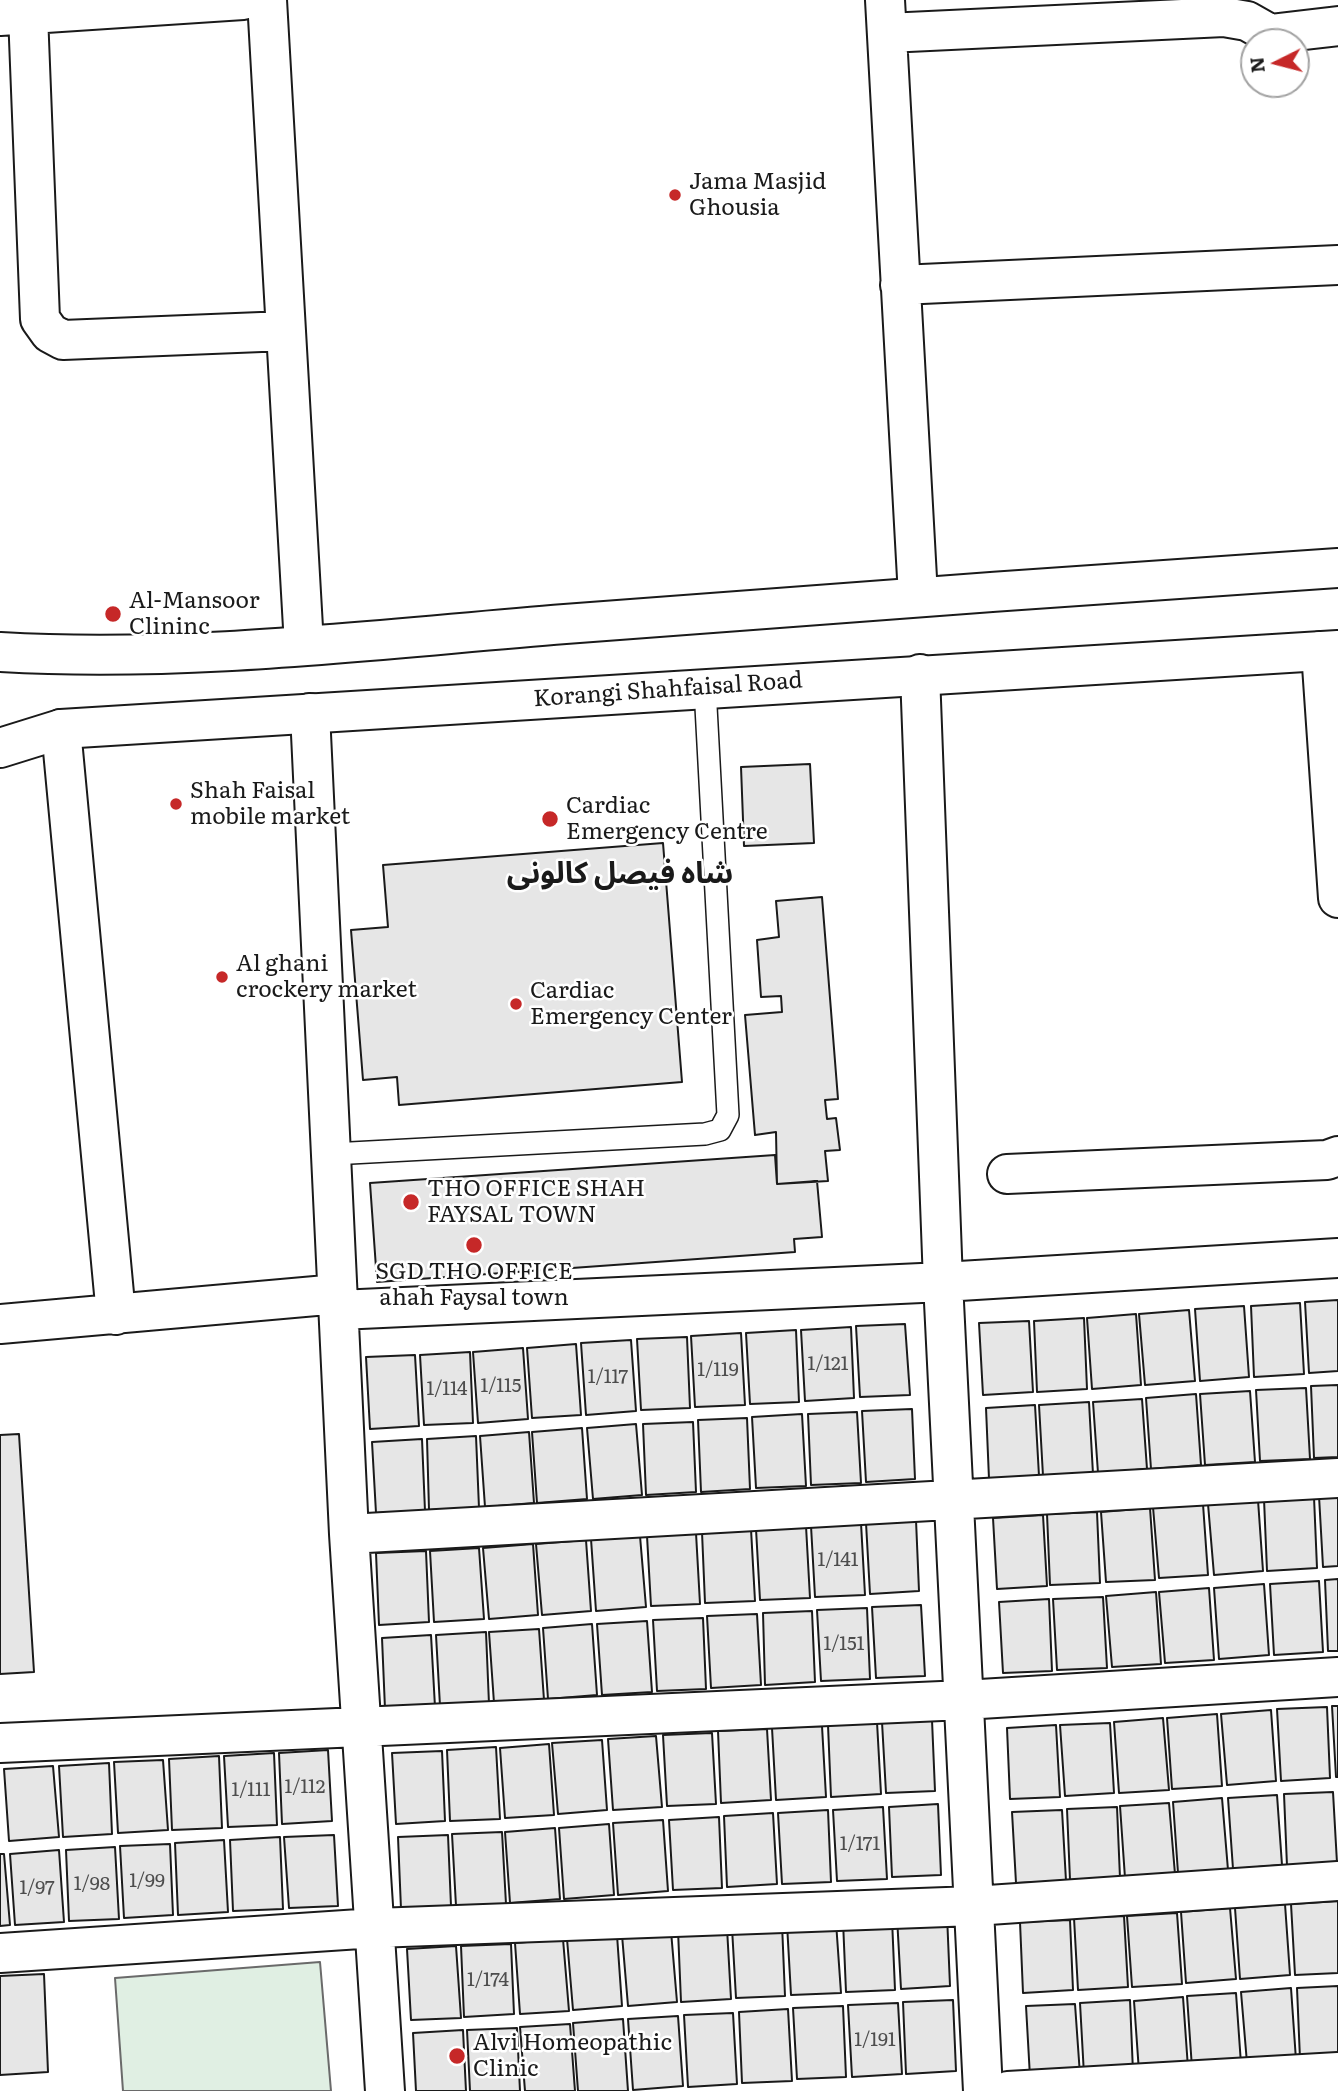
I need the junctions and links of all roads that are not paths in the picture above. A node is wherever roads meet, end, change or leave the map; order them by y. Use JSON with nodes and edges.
{"nodes":[{"id":1,"x":243,"y":0,"type":"edge"},
{"id":2,"x":267,"y":0,"type":"edge"},
{"id":3,"x":14,"y":15,"type":"edge"},
{"id":4,"x":886,"y":17,"type":"edge"},
{"id":5,"x":1338,"y":26,"type":"edge"},
{"id":6,"x":1338,"y":265,"type":"edge"},
{"id":7,"x":900,"y":285,"type":"junction"},
{"id":8,"x":286,"y":331,"type":"junction"},
{"id":9,"x":1338,"y":568,"type":"edge"},
{"id":10,"x":918,"y":596,"type":"junction"},
{"id":11,"x":304,"y":645,"type":"junction"},
{"id":12,"x":1329,"y":650,"type":"edge"},
{"id":13,"x":0,"y":652,"type":"edge"},
{"id":14,"x":920,"y":674,"type":"junction"},
{"id":15,"x":705,"y":688,"type":"junction"},
{"id":16,"x":310,"y":713,"type":"junction"},
{"id":17,"x":61,"y":729,"type":"junction"},
{"id":18,"x":0,"y":748,"type":"edge"},
{"id":19,"x":1338,"y":898,"type":"edge"},
{"id":20,"x":332,"y":1154,"type":"junction"},
{"id":21,"x":1338,"y":1156,"type":"edge"},
{"id":22,"x":1007,"y":1174,"type":"dead end"},
{"id":23,"x":1338,"y":1258,"type":"edge"},
{"id":24,"x":943,"y":1282,"type":"junction"},
{"id":25,"x":339,"y":1302,"type":"junction"},
{"id":26,"x":116,"y":1315,"type":"junction"},
{"id":27,"x":0,"y":1324,"type":"edge"},
{"id":28,"x":1338,"y":1478,"type":"edge"},
{"id":29,"x":954,"y":1498,"type":"junction"},
{"id":30,"x":349,"y":1534,"type":"junction"},
{"id":31,"x":1338,"y":1677,"type":"edge"},
{"id":32,"x":964,"y":1700,"type":"junction"},
{"id":33,"x":363,"y":1728,"type":"junction"},
{"id":34,"x":0,"y":1744,"type":"edge"},
{"id":35,"x":1338,"y":1881,"type":"edge"},
{"id":36,"x":974,"y":1906,"type":"junction"},
{"id":37,"x":375,"y":1928,"type":"junction"},
{"id":38,"x":0,"y":1953,"type":"edge"},
{"id":39,"x":1338,"y":2072,"type":"edge"},
{"id":40,"x":385,"y":2091,"type":"edge"},
{"id":41,"x":983,"y":2091,"type":"edge"},
{"id":42,"x":1008,"y":2091,"type":"edge"}],
"edges":[{"from":1,"to":3,"type":"street"},
{"from":2,"to":8,"type":"street"},
{"from":3,"to":8,"type":"street"},
{"from":4,"to":5,"type":"street"},
{"from":4,"to":7,"type":"street"},
{"from":6,"to":7,"type":"street"},
{"from":7,"to":10,"type":"street"},
{"from":8,"to":11,"type":"street"},
{"from":9,"to":10,"type":"street"},
{"from":10,"to":11,"type":"street"},
{"from":11,"to":13,"type":"street"},
{"from":12,"to":14,"type":"street","name":"Korangi Shahfaisal Road"},
{"from":12,"to":19,"type":"street"},
{"from":14,"to":15,"type":"street","name":"Korangi Shahfaisal Road"},
{"from":14,"to":24,"type":"street"},
{"from":15,"to":16,"type":"street","name":"Korangi Shahfaisal Road"},
{"from":15,"to":20,"type":"lane"},
{"from":16,"to":17,"type":"street","name":"Korangi Shahfaisal Road"},
{"from":16,"to":20,"type":"street"},
{"from":17,"to":18,"type":"street","name":"Korangi Shahfaisal Road"},
{"from":17,"to":26,"type":"street"},
{"from":20,"to":25,"type":"street"},
{"from":21,"to":22,"type":"street"},
{"from":23,"to":24,"type":"street"},
{"from":24,"to":25,"type":"street"},
{"from":24,"to":29,"type":"street"},
{"from":25,"to":26,"type":"street"},
{"from":25,"to":30,"type":"street"},
{"from":26,"to":27,"type":"street"},
{"from":28,"to":29,"type":"street"},
{"from":29,"to":30,"type":"street"},
{"from":29,"to":32,"type":"street"},
{"from":30,"to":33,"type":"street"},
{"from":31,"to":32,"type":"street"},
{"from":32,"to":33,"type":"street"},
{"from":32,"to":36,"type":"street"},
{"from":33,"to":34,"type":"street"},
{"from":33,"to":37,"type":"street"},
{"from":35,"to":36,"type":"street"},
{"from":36,"to":37,"type":"street"},
{"from":36,"to":41,"type":"street"},
{"from":37,"to":38,"type":"street"},
{"from":37,"to":40,"type":"street"},
{"from":39,"to":42,"type":"street"}]}
